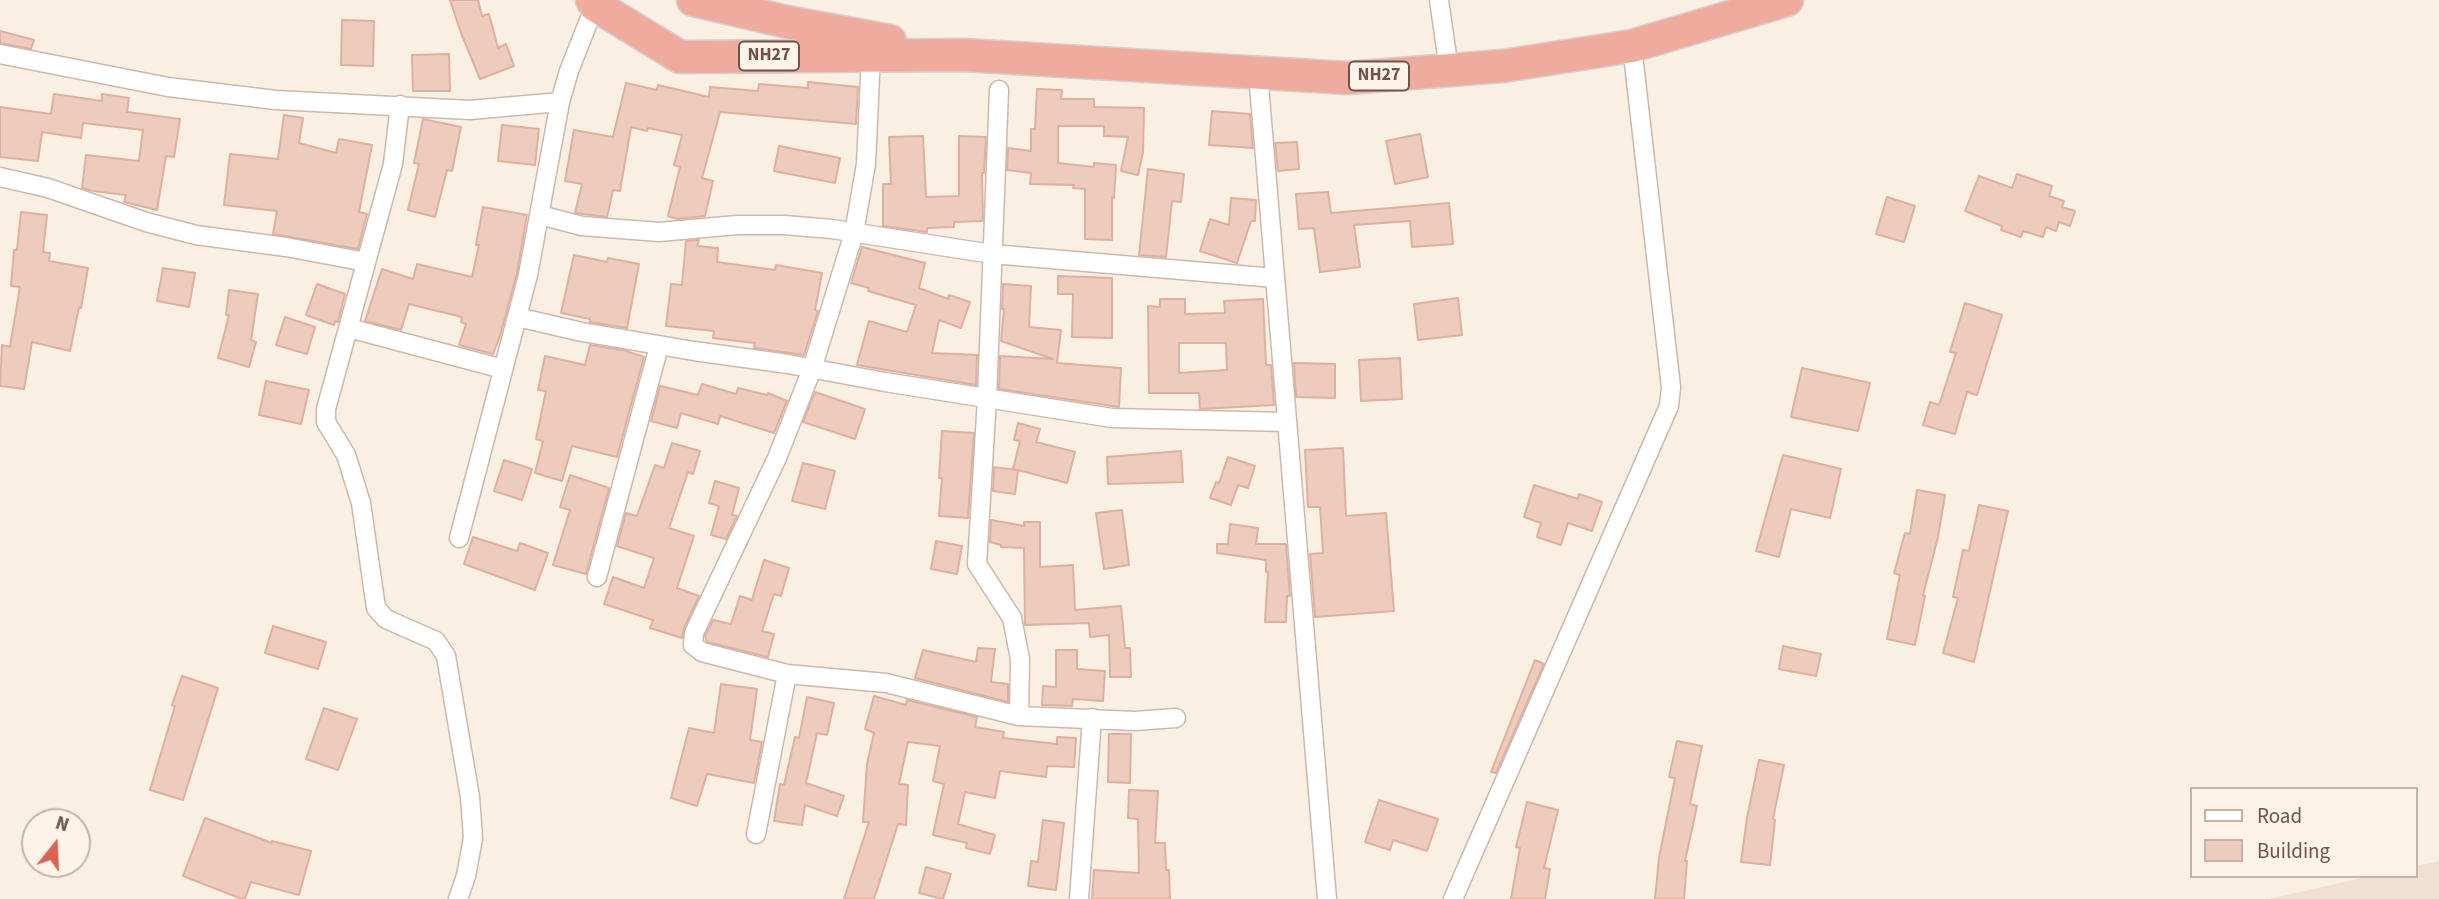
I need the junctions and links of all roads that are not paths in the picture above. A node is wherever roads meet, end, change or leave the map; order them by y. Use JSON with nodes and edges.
{"nodes":[{"id":1,"x":693,"y":0,"type":"edge"},
{"id":2,"x":1439,"y":0,"type":"edge"},
{"id":3,"x":1787,"y":0,"type":"edge"},
{"id":4,"x":594,"y":3,"type":"edge"},
{"id":5,"x":1632,"y":46,"type":"junction"},
{"id":6,"x":0,"y":54,"type":"edge"},
{"id":7,"x":871,"y":55,"type":"junction"},
{"id":8,"x":964,"y":55,"type":"junction"},
{"id":9,"x":1449,"y":70,"type":"junction"},
{"id":10,"x":1258,"y":73,"type":"junction"},
{"id":11,"x":999,"y":90,"type":"dead end"},
{"id":12,"x":560,"y":103,"type":"junction"},
{"id":13,"x":400,"y":105,"type":"junction"},
{"id":14,"x":0,"y":177,"type":"edge"},
{"id":15,"x":540,"y":215,"type":"junction"},
{"id":16,"x":854,"y":233,"type":"junction"},
{"id":17,"x":992,"y":254,"type":"junction"},
{"id":18,"x":366,"y":261,"type":"junction"},
{"id":19,"x":1275,"y":278,"type":"junction"},
{"id":20,"x":517,"y":317,"type":"junction"},
{"id":21,"x":349,"y":328,"type":"junction"},
{"id":22,"x":659,"y":345,"type":"junction"},
{"id":23,"x":503,"y":369,"type":"junction"},
{"id":24,"x":812,"y":369,"type":"junction"},
{"id":25,"x":987,"y":398,"type":"junction"},
{"id":26,"x":1287,"y":422,"type":"junction"},
{"id":27,"x":459,"y":538,"type":"dead end"},
{"id":28,"x":597,"y":577,"type":"dead end"},
{"id":29,"x":787,"y":674,"type":"junction"},
{"id":30,"x":1019,"y":716,"type":"junction"},
{"id":31,"x":1092,"y":718,"type":"junction"},
{"id":32,"x":1176,"y":718,"type":"dead end"},
{"id":33,"x":756,"y":834,"type":"dead end"},
{"id":34,"x":457,"y":899,"type":"edge"},
{"id":35,"x":1079,"y":899,"type":"edge"},
{"id":36,"x":1327,"y":899,"type":"edge"},
{"id":37,"x":1453,"y":899,"type":"edge"}],
"edges":[{"from":1,"to":8,"type":"highway","number":"NH27"},
{"from":2,"to":9,"type":"street"},
{"from":3,"to":5,"type":"highway","number":"NH27"},
{"from":4,"to":7,"type":"highway","number":"NH27"},
{"from":4,"to":12,"type":"street"},
{"from":5,"to":9,"type":"highway","number":"NH27"},
{"from":5,"to":37,"type":"street"},
{"from":6,"to":13,"type":"street"},
{"from":7,"to":8,"type":"highway","number":"NH27"},
{"from":7,"to":16,"type":"street"},
{"from":8,"to":10,"type":"highway","number":"NH27"},
{"from":9,"to":10,"type":"highway","number":"NH27"},
{"from":10,"to":19,"type":"street"},
{"from":11,"to":17,"type":"street"},
{"from":12,"to":13,"type":"street"},
{"from":12,"to":15,"type":"street"},
{"from":13,"to":18,"type":"street"},
{"from":14,"to":18,"type":"street"},
{"from":15,"to":16,"type":"street"},
{"from":15,"to":20,"type":"street"},
{"from":16,"to":17,"type":"street"},
{"from":16,"to":24,"type":"street"},
{"from":17,"to":19,"type":"street"},
{"from":17,"to":25,"type":"street"},
{"from":18,"to":21,"type":"street"},
{"from":19,"to":26,"type":"street"},
{"from":20,"to":22,"type":"street"},
{"from":20,"to":23,"type":"street"},
{"from":21,"to":23,"type":"street"},
{"from":21,"to":34,"type":"street"},
{"from":22,"to":24,"type":"street"},
{"from":22,"to":28,"type":"street"},
{"from":23,"to":27,"type":"street"},
{"from":24,"to":25,"type":"street"},
{"from":24,"to":29,"type":"street"},
{"from":25,"to":26,"type":"street"},
{"from":25,"to":30,"type":"street"},
{"from":26,"to":36,"type":"street"},
{"from":29,"to":30,"type":"street"},
{"from":29,"to":33,"type":"street"},
{"from":30,"to":31,"type":"street"},
{"from":31,"to":32,"type":"street"},
{"from":31,"to":35,"type":"street"}]}
